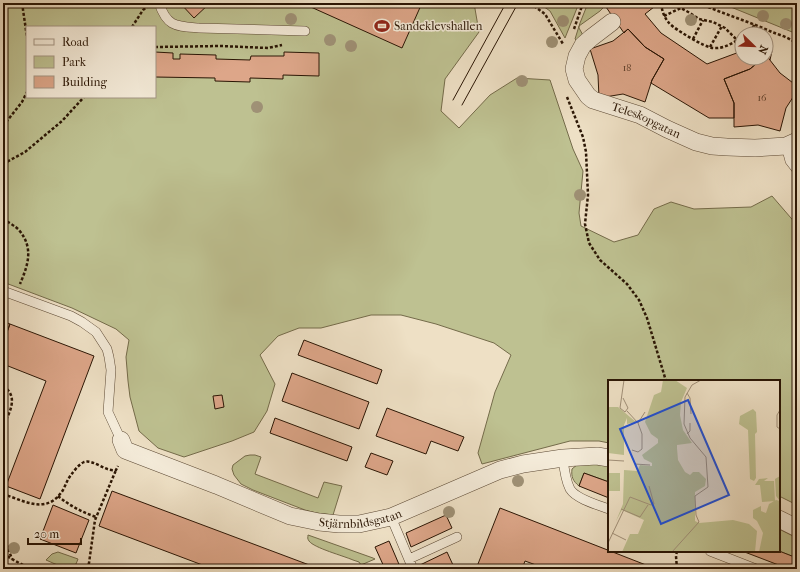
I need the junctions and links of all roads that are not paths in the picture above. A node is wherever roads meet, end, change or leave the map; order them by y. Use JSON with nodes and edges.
{"nodes":[{"id":1,"x":159,"y":3,"type":"edge"},
{"id":2,"x":612,"y":22,"type":"dead end"},
{"id":3,"x":305,"y":31,"type":"road end"},
{"id":4,"x":791,"y":144,"type":"edge"},
{"id":5,"x":797,"y":170,"type":"edge"},
{"id":6,"x":3,"y":292,"type":"edge"},
{"id":7,"x":123,"y":445,"type":"joint"},
{"id":8,"x":563,"y":458,"type":"junction"},
{"id":9,"x":608,"y":458,"type":"edge"},
{"id":10,"x":608,"y":509,"type":"edge"},
{"id":11,"x":390,"y":517,"type":"junction"},
{"id":12,"x":780,"y":520,"type":"edge"},
{"id":13,"x":797,"y":528,"type":"edge"},
{"id":14,"x":457,"y":537,"type":"dead end"},
{"id":15,"x":713,"y":552,"type":"edge"},
{"id":16,"x":409,"y":559,"type":"junction"},
{"id":17,"x":413,"y":569,"type":"edge"},
{"id":18,"x":756,"y":569,"type":"edge"}],
"edges":[{"from":1,"to":3,"type":"lane"},
{"from":2,"to":4,"type":"street","name":"Teleskopgatan"},
{"from":4,"to":5,"type":"lane"},
{"from":6,"to":7,"type":"lane"},
{"from":7,"to":11,"type":"street","name":"Stjärnbildsgatan"},
{"from":8,"to":9,"type":"street","name":"Stjärnbildsgatan"},
{"from":8,"to":10,"type":"lane"},
{"from":8,"to":11,"type":"street","name":"Stjärnbildsgatan"},
{"from":11,"to":16,"type":"lane"},
{"from":12,"to":13,"type":"street"},
{"from":14,"to":16,"type":"lane"},
{"from":15,"to":18,"type":"lane"},
{"from":16,"to":17,"type":"lane"}]}
